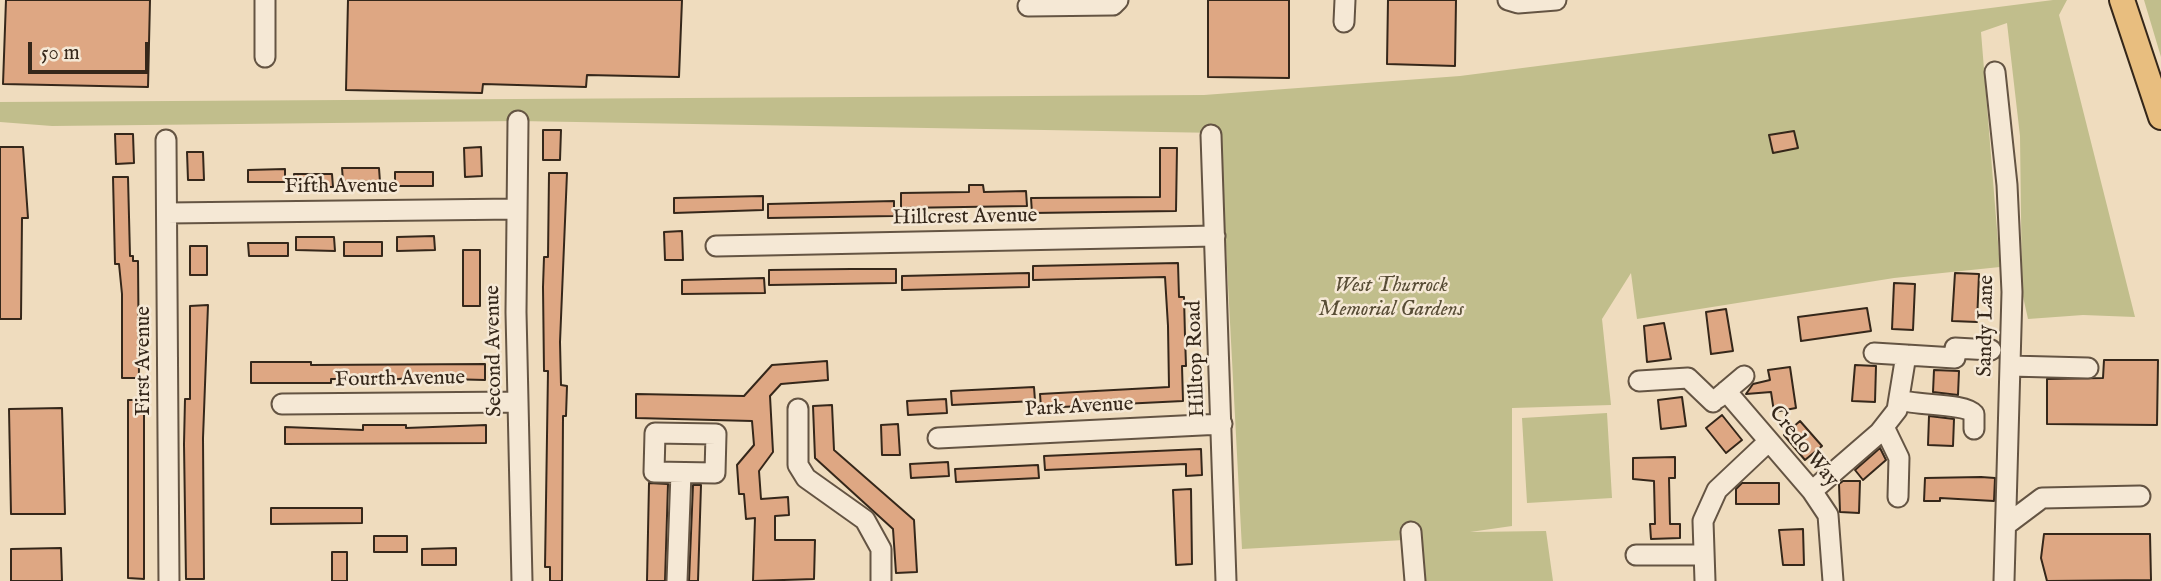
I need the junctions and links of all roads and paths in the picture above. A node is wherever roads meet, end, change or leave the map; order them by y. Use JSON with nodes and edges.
{"nodes":[{"id":1,"x":265,"y":0,"type":"edge"},
{"id":2,"x":1118,"y":0,"type":"edge"},
{"id":3,"x":1345,"y":0,"type":"edge"},
{"id":4,"x":1508,"y":0,"type":"edge"},
{"id":5,"x":1556,"y":0,"type":"edge"},
{"id":6,"x":2122,"y":0,"type":"edge"},
{"id":7,"x":1028,"y":6,"type":"dead end"},
{"id":8,"x":1344,"y":22,"type":"dead end"},
{"id":9,"x":265,"y":57,"type":"dead end"},
{"id":10,"x":1994,"y":72,"type":"dead end"},
{"id":11,"x":2161,"y":117,"type":"edge"},
{"id":12,"x":518,"y":121,"type":"dead end"},
{"id":13,"x":1211,"y":135,"type":"dead end"},
{"id":14,"x":166,"y":140,"type":"dead end"},
{"id":15,"x":516,"y":209,"type":"junction"},
{"id":16,"x":167,"y":213,"type":"junction"},
{"id":17,"x":1215,"y":236,"type":"junction"},
{"id":18,"x":716,"y":246,"type":"dead end"},
{"id":19,"x":1991,"y":350,"type":"dead end"},
{"id":20,"x":1874,"y":353,"type":"dead end"},
{"id":21,"x":1906,"y":355,"type":"junction"},
{"id":22,"x":2010,"y":366,"type":"junction"},
{"id":23,"x":2088,"y":368,"type":"dead end"},
{"id":24,"x":1744,"y":376,"type":"dead end"},
{"id":25,"x":1639,"y":381,"type":"dead end"},
{"id":26,"x":1716,"y":400,"type":"junction"},
{"id":27,"x":1901,"y":400,"type":"junction"},
{"id":28,"x":518,"y":402,"type":"junction"},
{"id":29,"x":282,"y":404,"type":"dead end"},
{"id":30,"x":798,"y":409,"type":"dead end"},
{"id":31,"x":1222,"y":424,"type":"junction"},
{"id":32,"x":1884,"y":427,"type":"junction"},
{"id":33,"x":1974,"y":429,"type":"dead end"},
{"id":34,"x":938,"y":438,"type":"dead end"},
{"id":35,"x":1769,"y":441,"type":"junction"},
{"id":36,"x":681,"y":473,"type":"dead end"},
{"id":37,"x":1812,"y":491,"type":"junction"},
{"id":38,"x":2140,"y":496,"type":"dead end"},
{"id":39,"x":1898,"y":497,"type":"dead end"},
{"id":40,"x":2006,"y":525,"type":"junction"},
{"id":41,"x":1411,"y":532,"type":"dead end"},
{"id":42,"x":1636,"y":555,"type":"dead end"},
{"id":43,"x":1704,"y":555,"type":"junction"},
{"id":44,"x":169,"y":581,"type":"edge"},
{"id":45,"x":522,"y":581,"type":"edge"},
{"id":46,"x":677,"y":581,"type":"edge"},
{"id":47,"x":881,"y":581,"type":"edge"},
{"id":48,"x":1226,"y":581,"type":"edge"},
{"id":49,"x":1415,"y":581,"type":"edge"},
{"id":50,"x":1705,"y":581,"type":"edge"},
{"id":51,"x":1833,"y":581,"type":"edge"},
{"id":52,"x":2004,"y":581,"type":"edge"}],
"edges":[{"from":1,"to":9,"type":"street"},
{"from":2,"to":7,"type":"street"},
{"from":3,"to":8,"type":"street"},
{"from":4,"to":5,"type":"street"},
{"from":6,"to":11,"type":"main road"},
{"from":10,"to":22,"type":"street","name":"Sandy Lane"},
{"from":12,"to":15,"type":"street","name":"Second Avenue"},
{"from":13,"to":17,"type":"street","name":"Hilltop Road"},
{"from":14,"to":16,"type":"street","name":"First Avenue"},
{"from":15,"to":16,"type":"street","name":"Fifth Avenue"},
{"from":15,"to":28,"type":"street","name":"Second Avenue"},
{"from":16,"to":44,"type":"street","name":"First Avenue"},
{"from":17,"to":18,"type":"street","name":"Hillcrest Avenue"},
{"from":17,"to":31,"type":"street","name":"Hilltop Road"},
{"from":19,"to":21,"type":"street"},
{"from":20,"to":21,"type":"street"},
{"from":21,"to":27,"type":"street"},
{"from":22,"to":23,"type":"street"},
{"from":22,"to":40,"type":"street","name":"Sandy Lane"},
{"from":24,"to":26,"type":"street"},
{"from":25,"to":26,"type":"street","name":"Credo Way"},
{"from":26,"to":35,"type":"street","name":"Credo Way"},
{"from":27,"to":32,"type":"street"},
{"from":27,"to":33,"type":"street"},
{"from":28,"to":29,"type":"street","name":"Fourth Avenue"},
{"from":28,"to":45,"type":"street","name":"Second Avenue"},
{"from":30,"to":47,"type":"street"},
{"from":31,"to":34,"type":"street","name":"Park Avenue"},
{"from":31,"to":48,"type":"street","name":"Hilltop Road"},
{"from":32,"to":37,"type":"street"},
{"from":32,"to":39,"type":"street"},
{"from":35,"to":37,"type":"street","name":"Credo Way"},
{"from":35,"to":43,"type":"street"},
{"from":36,"to":46,"type":"street"},
{"from":37,"to":51,"type":"street","name":"Credo Way"},
{"from":38,"to":40,"type":"street"},
{"from":40,"to":52,"type":"street","name":"Sandy Lane"},
{"from":41,"to":49,"type":"street"},
{"from":42,"to":43,"type":"street"},
{"from":43,"to":50,"type":"street"}]}
